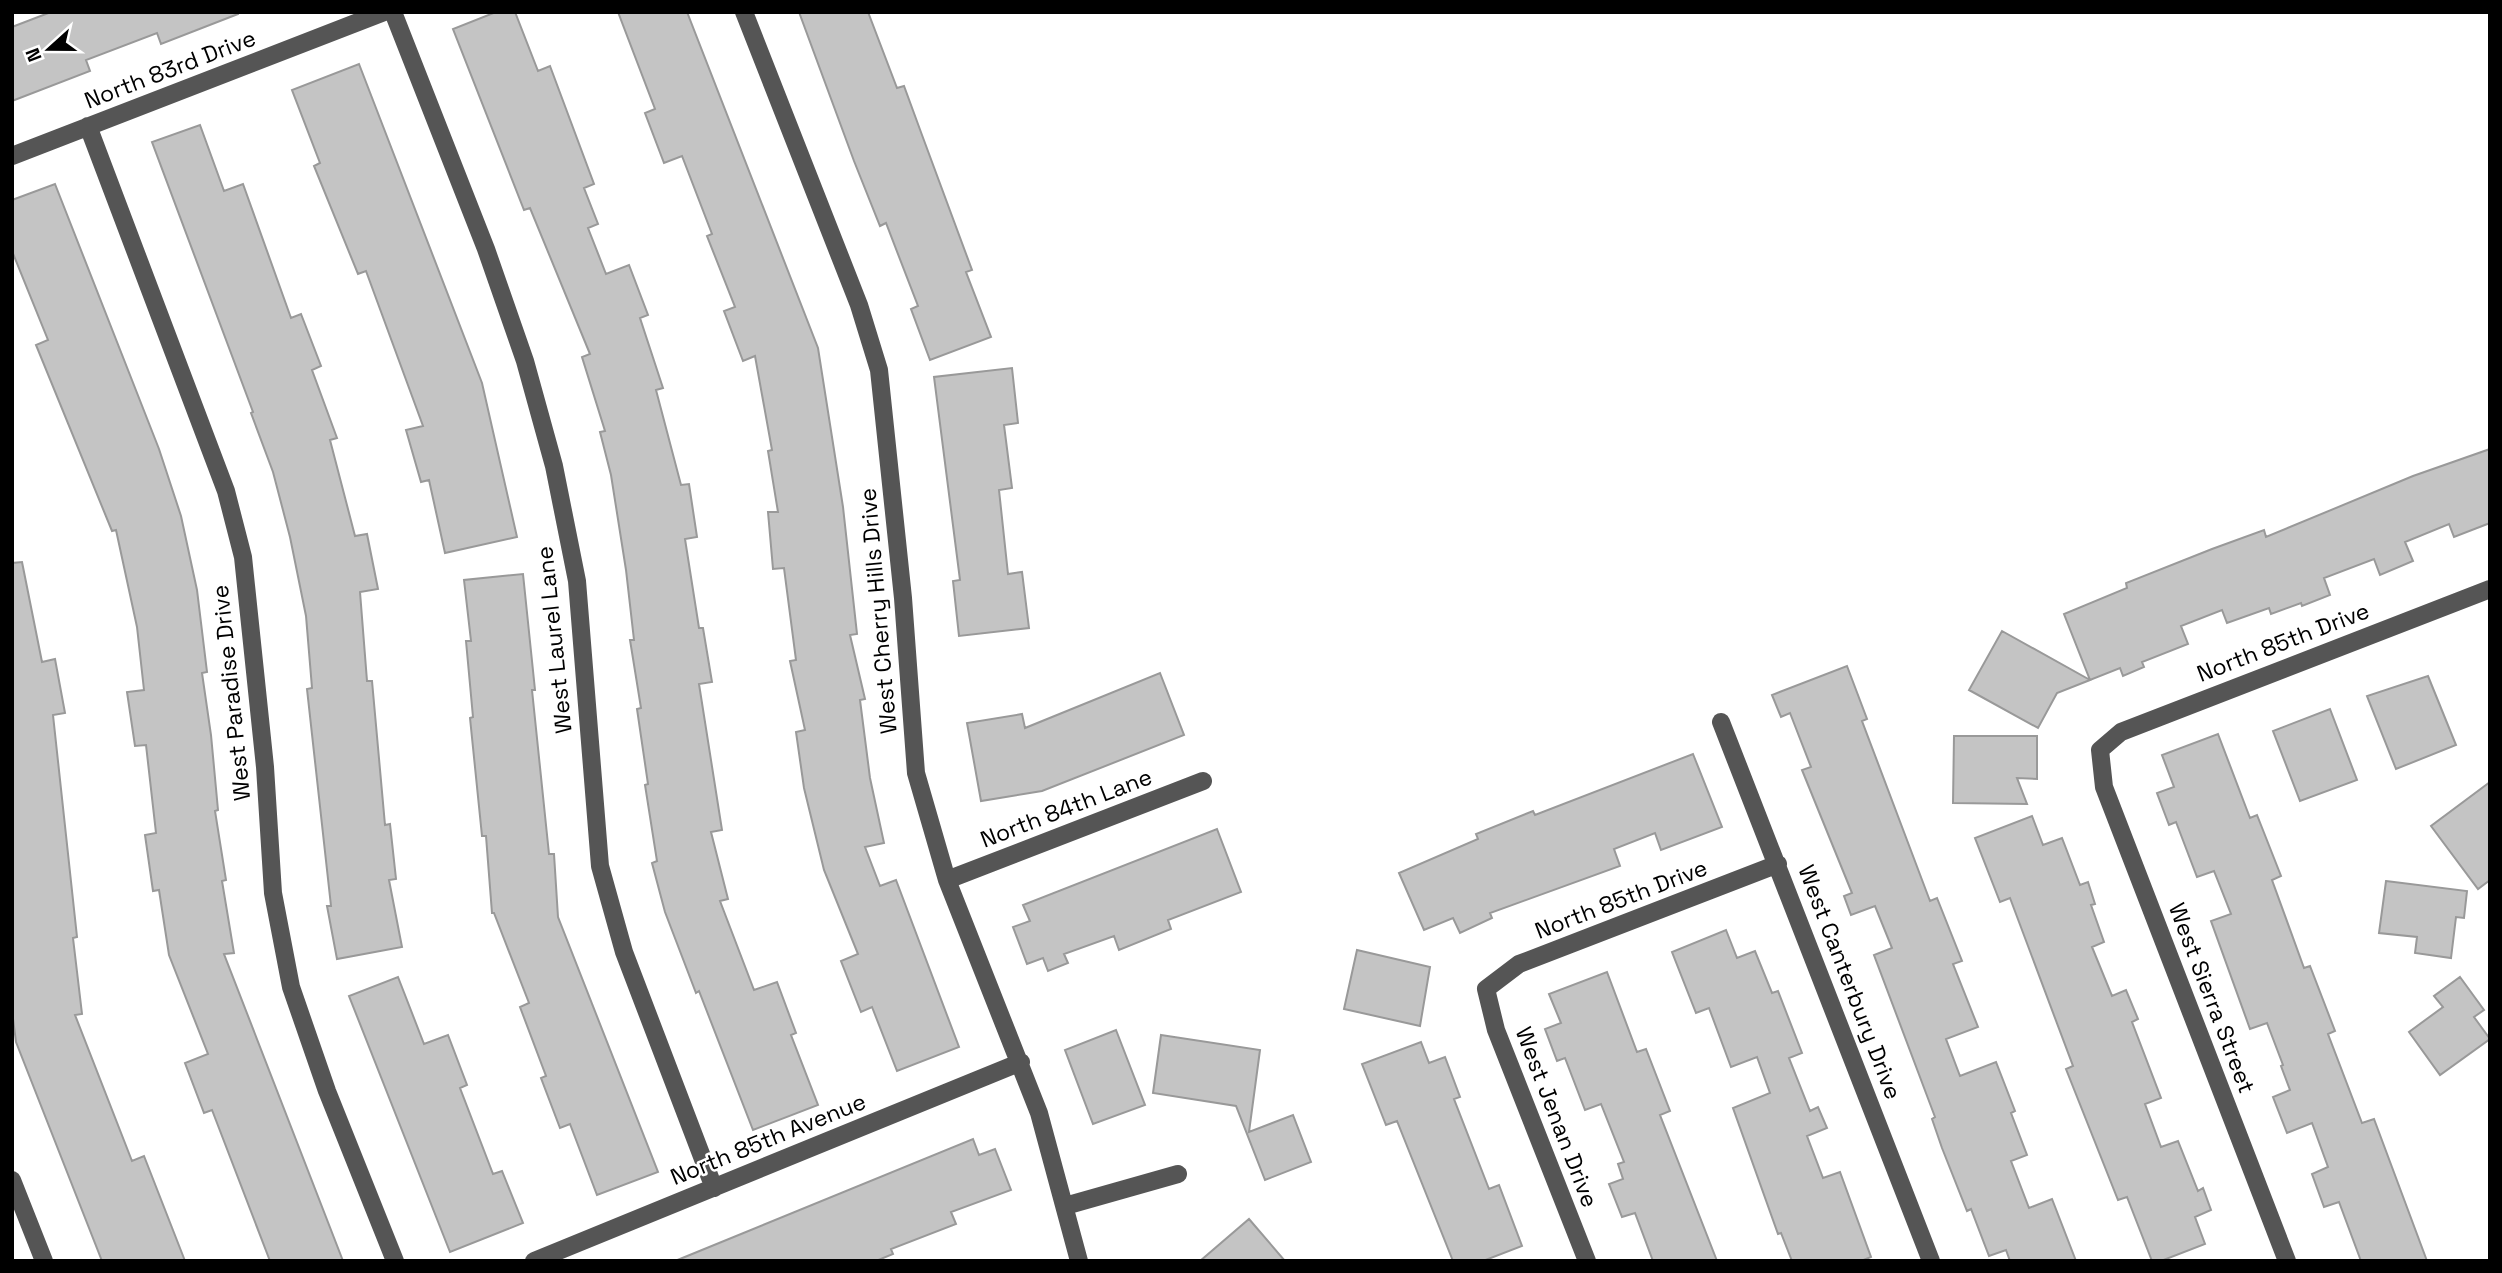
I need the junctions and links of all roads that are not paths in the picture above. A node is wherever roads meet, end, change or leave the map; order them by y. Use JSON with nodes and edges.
{"nodes":[{"id":1,"x":384,"y":12,"type":"edge"},
{"id":2,"x":393,"y":12,"type":"edge"},
{"id":3,"x":744,"y":12,"type":"edge"},
{"id":4,"x":88,"y":126,"type":"junction"},
{"id":5,"x":12,"y":156,"type":"edge"},
{"id":6,"x":2490,"y":589,"type":"edge"},
{"id":7,"x":1721,"y":722,"type":"dead end"},
{"id":8,"x":2100,"y":750,"type":"joint"},
{"id":9,"x":1203,"y":781,"type":"dead end"},
{"id":10,"x":1778,"y":864,"type":"junction"},
{"id":11,"x":947,"y":880,"type":"junction"},
{"id":12,"x":1486,"y":989,"type":"joint"},
{"id":13,"x":1021,"y":1062,"type":"junction"},
{"id":14,"x":1178,"y":1174,"type":"dead end"},
{"id":15,"x":12,"y":1180,"type":"edge"},
{"id":16,"x":714,"y":1188,"type":"junction"},
{"id":17,"x":1066,"y":1206,"type":"junction"},
{"id":18,"x":44,"y":1261,"type":"edge"},
{"id":19,"x":395,"y":1261,"type":"edge"},
{"id":20,"x":534,"y":1261,"type":"edge"},
{"id":21,"x":1079,"y":1261,"type":"edge"},
{"id":22,"x":1587,"y":1261,"type":"edge"},
{"id":23,"x":1931,"y":1261,"type":"edge"},
{"id":24,"x":2287,"y":1261,"type":"edge"}],
"edges":[{"from":1,"to":4,"type":"street","name":"North 83rd Drive"},
{"from":2,"to":16,"type":"street","name":"West Laurel Lane"},
{"from":3,"to":11,"type":"street","name":"West Cherry Hills Drive"},
{"from":4,"to":5,"type":"street","name":"North 83rd Drive"},
{"from":4,"to":19,"type":"street","name":"West Paradise Drive"},
{"from":6,"to":8,"type":"street","name":"North 85th Drive"},
{"from":7,"to":10,"type":"street","name":"West Canterbury Drive"},
{"from":8,"to":24,"type":"street","name":"West Sierra Street"},
{"from":9,"to":11,"type":"street","name":"North 84th Lane"},
{"from":10,"to":12,"type":"street","name":"North 85th Drive"},
{"from":10,"to":23,"type":"street","name":"West Canterbury Drive"},
{"from":11,"to":13,"type":"street","name":"West Cherry Hills Drive"},
{"from":12,"to":22,"type":"street","name":"West Jenan Drive"},
{"from":13,"to":16,"type":"street","name":"North 85th Avenue"},
{"from":13,"to":17,"type":"street","name":"West Cherry Hills Drive"},
{"from":14,"to":17,"type":"street"},
{"from":15,"to":18,"type":"street"},
{"from":16,"to":20,"type":"street","name":"North 85th Avenue"},
{"from":17,"to":21,"type":"street","name":"West Cherry Hills Drive"}]}
